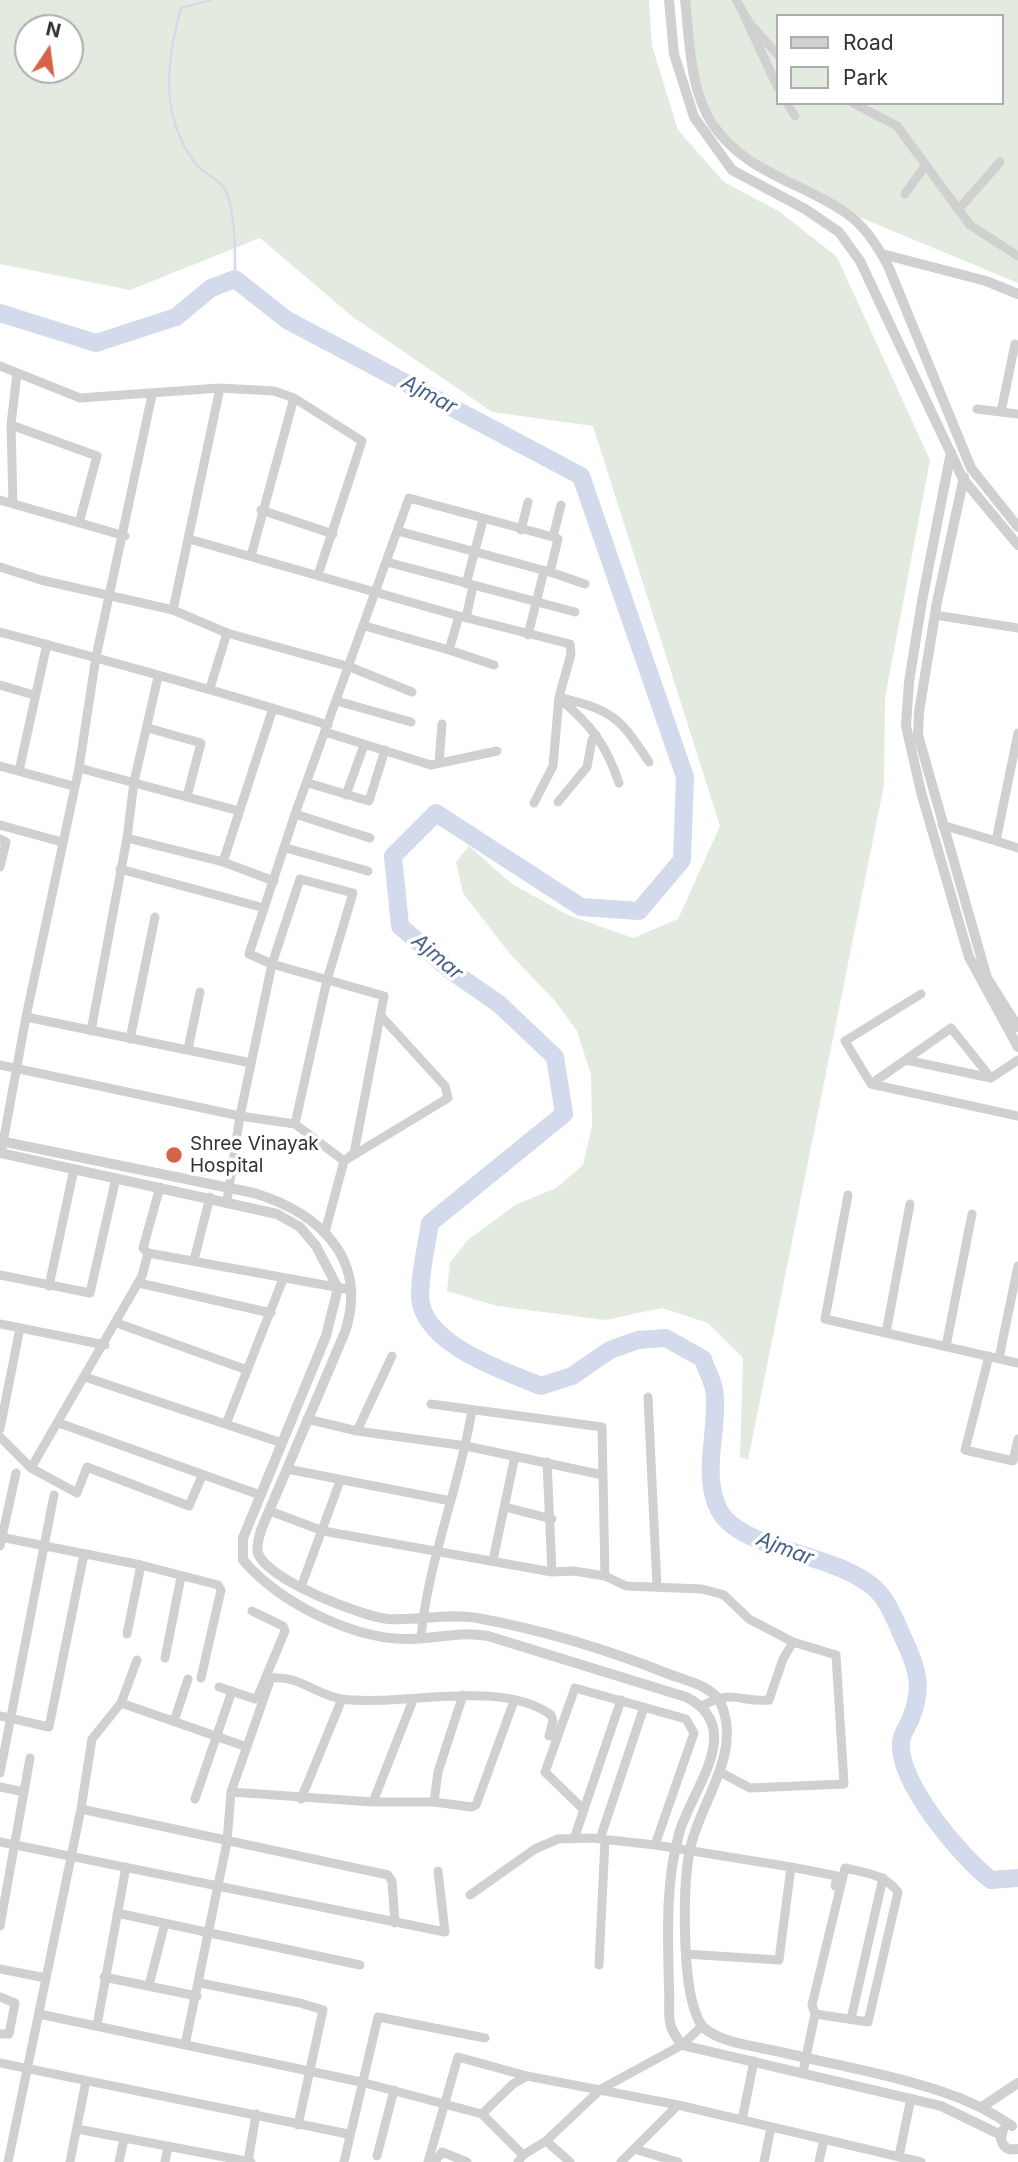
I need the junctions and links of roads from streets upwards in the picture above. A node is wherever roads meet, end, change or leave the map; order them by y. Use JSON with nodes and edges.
{"nodes":[{"id":1,"x":669,"y":0,"type":"edge"},
{"id":2,"x":685,"y":0,"type":"edge"},
{"id":3,"x":736,"y":0,"type":"edge"},
{"id":4,"x":744,"y":15,"type":"junction"},
{"id":5,"x":776,"y":53,"type":"edge"},
{"id":6,"x":776,"y":84,"type":"edge"},
{"id":7,"x":788,"y":105,"type":"edge"},
{"id":8,"x":857,"y":105,"type":"edge"},
{"id":9,"x":796,"y":116,"type":"dead end"},
{"id":10,"x":1000,"y":162,"type":"dead end"},
{"id":11,"x":925,"y":166,"type":"junction"},
{"id":12,"x":905,"y":194,"type":"dead end"},
{"id":13,"x":958,"y":210,"type":"junction"},
{"id":14,"x":882,"y":254,"type":"junction"},
{"id":15,"x":1018,"y":256,"type":"edge"},
{"id":16,"x":1018,"y":294,"type":"edge"},
{"id":17,"x":1017,"y":342,"type":"edge"},
{"id":18,"x":0,"y":366,"type":"edge"},
{"id":19,"x":17,"y":373,"type":"junction"},
{"id":20,"x":220,"y":388,"type":"junction"},
{"id":21,"x":152,"y":395,"type":"junction"},
{"id":22,"x":293,"y":398,"type":"junction"},
{"id":23,"x":977,"y":409,"type":"dead end"},
{"id":24,"x":1000,"y":412,"type":"junction"},
{"id":25,"x":1018,"y":414,"type":"edge"},
{"id":26,"x":10,"y":425,"type":"junction"},
{"id":27,"x":957,"y":438,"type":"junction"},
{"id":28,"x":951,"y":453,"type":"junction"},
{"id":29,"x":969,"y":464,"type":"junction"},
{"id":30,"x":963,"y":479,"type":"junction"},
{"id":31,"x":0,"y":500,"type":"edge"},
{"id":32,"x":528,"y":502,"type":"dead end"},
{"id":33,"x":13,"y":504,"type":"junction"},
{"id":34,"x":561,"y":505,"type":"dead end"},
{"id":35,"x":261,"y":510,"type":"junction"},
{"id":36,"x":483,"y":520,"type":"junction"},
{"id":37,"x":79,"y":523,"type":"junction"},
{"id":38,"x":1018,"y":527,"type":"edge"},
{"id":39,"x":521,"y":530,"type":"junction"},
{"id":40,"x":398,"y":531,"type":"junction"},
{"id":41,"x":332,"y":534,"type":"junction"},
{"id":42,"x":124,"y":536,"type":"junction"},
{"id":43,"x":553,"y":537,"type":"junction"},
{"id":44,"x":189,"y":539,"type":"junction"},
{"id":45,"x":1018,"y":545,"type":"edge"},
{"id":46,"x":474,"y":553,"type":"junction"},
{"id":47,"x":251,"y":556,"type":"junction"},
{"id":48,"x":387,"y":562,"type":"junction"},
{"id":49,"x":0,"y":567,"type":"edge"},
{"id":50,"x":547,"y":572,"type":"junction"},
{"id":51,"x":318,"y":575,"type":"junction"},
{"id":52,"x":585,"y":584,"type":"dead end"},
{"id":53,"x":469,"y":585,"type":"junction"},
{"id":54,"x":377,"y":593,"type":"junction"},
{"id":55,"x":110,"y":594,"type":"junction"},
{"id":56,"x":537,"y":603,"type":"junction"},
{"id":57,"x":173,"y":610,"type":"junction"},
{"id":58,"x":575,"y":612,"type":"dead end"},
{"id":59,"x":935,"y":615,"type":"junction"},
{"id":60,"x":462,"y":617,"type":"junction"},
{"id":61,"x":365,"y":626,"type":"junction"},
{"id":62,"x":1018,"y":628,"type":"edge"},
{"id":63,"x":0,"y":632,"type":"edge"},
{"id":64,"x":227,"y":633,"type":"junction"},
{"id":65,"x":528,"y":635,"type":"junction"},
{"id":66,"x":47,"y":644,"type":"junction"},
{"id":67,"x":449,"y":650,"type":"junction"},
{"id":68,"x":96,"y":657,"type":"junction"},
{"id":69,"x":494,"y":665,"type":"dead end"},
{"id":70,"x":350,"y":667,"type":"junction"},
{"id":71,"x":158,"y":677,"type":"junction"},
{"id":72,"x":0,"y":685,"type":"edge"},
{"id":73,"x":210,"y":688,"type":"junction"},
{"id":74,"x":412,"y":692,"type":"dead end"},
{"id":75,"x":34,"y":695,"type":"junction"},
{"id":76,"x":559,"y":697,"type":"junction"},
{"id":77,"x":337,"y":701,"type":"junction"},
{"id":78,"x":273,"y":708,"type":"junction"},
{"id":79,"x":411,"y":722,"type":"dead end"},
{"id":80,"x":442,"y":724,"type":"dead end"},
{"id":81,"x":148,"y":728,"type":"junction"},
{"id":82,"x":326,"y":728,"type":"junction"},
{"id":83,"x":1018,"y":733,"type":"edge"},
{"id":84,"x":596,"y":735,"type":"junction"},
{"id":85,"x":364,"y":744,"type":"junction"},
{"id":86,"x":385,"y":750,"type":"junction"},
{"id":87,"x":497,"y":751,"type":"dead end"},
{"id":88,"x":649,"y":762,"type":"dead end"},
{"id":89,"x":439,"y":763,"type":"junction"},
{"id":90,"x":0,"y":766,"type":"edge"},
{"id":91,"x":79,"y":768,"type":"junction"},
{"id":92,"x":19,"y":771,"type":"junction"},
{"id":93,"x":134,"y":782,"type":"junction"},
{"id":94,"x":308,"y":783,"type":"junction"},
{"id":95,"x":619,"y":783,"type":"dead end"},
{"id":96,"x":73,"y":786,"type":"junction"},
{"id":97,"x":346,"y":795,"type":"junction"},
{"id":98,"x":187,"y":796,"type":"junction"},
{"id":99,"x":558,"y":802,"type":"dead end"},
{"id":100,"x":534,"y":803,"type":"dead end"},
{"id":101,"x":239,"y":811,"type":"junction"},
{"id":102,"x":295,"y":814,"type":"junction"},
{"id":103,"x":0,"y":825,"type":"edge"},
{"id":104,"x":942,"y":825,"type":"junction"},
{"id":105,"x":127,"y":838,"type":"junction"},
{"id":106,"x":370,"y":838,"type":"dead end"},
{"id":107,"x":0,"y":839,"type":"edge"},
{"id":108,"x":996,"y":841,"type":"junction"},
{"id":109,"x":62,"y":842,"type":"junction"},
{"id":110,"x":286,"y":848,"type":"junction"},
{"id":111,"x":1018,"y":848,"type":"edge"},
{"id":112,"x":223,"y":862,"type":"junction"},
{"id":113,"x":0,"y":867,"type":"edge"},
{"id":114,"x":120,"y":869,"type":"junction"},
{"id":115,"x":368,"y":871,"type":"dead end"},
{"id":116,"x":274,"y":881,"type":"junction"},
{"id":117,"x":264,"y":908,"type":"junction"},
{"id":118,"x":155,"y":917,"type":"dead end"},
{"id":119,"x":272,"y":964,"type":"junction"},
{"id":120,"x":327,"y":980,"type":"junction"},
{"id":121,"x":200,"y":992,"type":"dead end"},
{"id":122,"x":921,"y":994,"type":"dead end"},
{"id":123,"x":381,"y":1016,"type":"junction"},
{"id":124,"x":26,"y":1017,"type":"junction"},
{"id":125,"x":1018,"y":1027,"type":"edge"},
{"id":126,"x":91,"y":1031,"type":"junction"},
{"id":127,"x":130,"y":1039,"type":"junction"},
{"id":128,"x":1018,"y":1047,"type":"edge"},
{"id":129,"x":188,"y":1049,"type":"junction"},
{"id":130,"x":906,"y":1060,"type":"junction"},
{"id":131,"x":1018,"y":1060,"type":"edge"},
{"id":132,"x":251,"y":1063,"type":"junction"},
{"id":133,"x":0,"y":1065,"type":"edge"},
{"id":134,"x":17,"y":1067,"type":"junction"},
{"id":135,"x":991,"y":1078,"type":"junction"},
{"id":136,"x":871,"y":1084,"type":"junction"},
{"id":137,"x":240,"y":1116,"type":"junction"},
{"id":138,"x":1018,"y":1116,"type":"edge"},
{"id":139,"x":295,"y":1124,"type":"junction"},
{"id":140,"x":2,"y":1141,"type":"edge"},
{"id":141,"x":0,"y":1155,"type":"edge"},
{"id":142,"x":344,"y":1161,"type":"junction"},
{"id":143,"x":74,"y":1169,"type":"junction"},
{"id":144,"x":116,"y":1178,"type":"junction"},
{"id":145,"x":160,"y":1187,"type":"junction"},
{"id":146,"x":230,"y":1188,"type":"junction"},
{"id":147,"x":848,"y":1195,"type":"dead end"},
{"id":148,"x":209,"y":1198,"type":"junction"},
{"id":149,"x":227,"y":1201,"type":"junction"},
{"id":150,"x":910,"y":1204,"type":"dead end"},
{"id":151,"x":972,"y":1214,"type":"dead end"},
{"id":152,"x":325,"y":1232,"type":"junction"},
{"id":153,"x":148,"y":1253,"type":"junction"},
{"id":154,"x":194,"y":1260,"type":"junction"},
{"id":155,"x":1018,"y":1266,"type":"edge"},
{"id":156,"x":0,"y":1275,"type":"edge"},
{"id":157,"x":283,"y":1279,"type":"junction"},
{"id":158,"x":139,"y":1283,"type":"junction"},
{"id":159,"x":48,"y":1286,"type":"junction"},
{"id":160,"x":338,"y":1288,"type":"junction"},
{"id":161,"x":352,"y":1290,"type":"junction"},
{"id":162,"x":271,"y":1313,"type":"junction"},
{"id":163,"x":117,"y":1323,"type":"junction"},
{"id":164,"x":0,"y":1324,"type":"edge"},
{"id":165,"x":20,"y":1328,"type":"junction"},
{"id":166,"x":886,"y":1333,"type":"junction"},
{"id":167,"x":105,"y":1345,"type":"junction"},
{"id":168,"x":946,"y":1346,"type":"junction"},
{"id":169,"x":392,"y":1356,"type":"dead end"},
{"id":170,"x":994,"y":1357,"type":"junction"},
{"id":171,"x":1018,"y":1363,"type":"edge"},
{"id":172,"x":247,"y":1370,"type":"junction"},
{"id":173,"x":85,"y":1377,"type":"junction"},
{"id":174,"x":648,"y":1397,"type":"dead end"},
{"id":175,"x":431,"y":1404,"type":"dead end"},
{"id":176,"x":472,"y":1409,"type":"junction"},
{"id":177,"x":307,"y":1419,"type":"junction"},
{"id":178,"x":59,"y":1423,"type":"junction"},
{"id":179,"x":226,"y":1424,"type":"junction"},
{"id":180,"x":0,"y":1429,"type":"edge"},
{"id":181,"x":357,"y":1431,"type":"junction"},
{"id":182,"x":0,"y":1437,"type":"edge"},
{"id":183,"x":1018,"y":1439,"type":"edge"},
{"id":184,"x":282,"y":1443,"type":"junction"},
{"id":185,"x":466,"y":1446,"type":"junction"},
{"id":186,"x":514,"y":1456,"type":"junction"},
{"id":187,"x":547,"y":1462,"type":"junction"},
{"id":188,"x":31,"y":1468,"type":"junction"},
{"id":189,"x":286,"y":1469,"type":"junction"},
{"id":190,"x":16,"y":1473,"type":"dead end"},
{"id":191,"x":603,"y":1475,"type":"junction"},
{"id":192,"x":202,"y":1476,"type":"junction"},
{"id":193,"x":340,"y":1481,"type":"junction"},
{"id":194,"x":54,"y":1495,"type":"dead end"},
{"id":195,"x":260,"y":1495,"type":"junction"},
{"id":196,"x":451,"y":1501,"type":"junction"},
{"id":197,"x":505,"y":1507,"type":"junction"},
{"id":198,"x":270,"y":1511,"type":"junction"},
{"id":199,"x":552,"y":1519,"type":"junction"},
{"id":200,"x":323,"y":1531,"type":"junction"},
{"id":201,"x":1,"y":1540,"type":"edge"},
{"id":202,"x":44,"y":1546,"type":"junction"},
{"id":203,"x":439,"y":1550,"type":"junction"},
{"id":204,"x":84,"y":1553,"type":"junction"},
{"id":205,"x":493,"y":1560,"type":"junction"},
{"id":206,"x":141,"y":1566,"type":"junction"},
{"id":207,"x":552,"y":1572,"type":"junction"},
{"id":208,"x":605,"y":1576,"type":"junction"},
{"id":209,"x":181,"y":1577,"type":"junction"},
{"id":210,"x":301,"y":1587,"type":"junction"},
{"id":211,"x":657,"y":1587,"type":"junction"},
{"id":212,"x":252,"y":1611,"type":"dead end"},
{"id":213,"x":423,"y":1619,"type":"junction"},
{"id":214,"x":127,"y":1634,"type":"dead end"},
{"id":215,"x":421,"y":1637,"type":"junction"},
{"id":216,"x":793,"y":1642,"type":"junction"},
{"id":217,"x":165,"y":1658,"type":"dead end"},
{"id":218,"x":136,"y":1660,"type":"dead end"},
{"id":219,"x":201,"y":1678,"type":"dead end"},
{"id":220,"x":188,"y":1679,"type":"dead end"},
{"id":221,"x":219,"y":1687,"type":"dead end"},
{"id":222,"x":232,"y":1691,"type":"junction"},
{"id":223,"x":463,"y":1695,"type":"junction"},
{"id":224,"x":717,"y":1697,"type":"junction"},
{"id":225,"x":342,"y":1699,"type":"junction"},
{"id":226,"x":413,"y":1700,"type":"junction"},
{"id":227,"x":621,"y":1700,"type":"junction"},
{"id":228,"x":514,"y":1701,"type":"junction"},
{"id":229,"x":121,"y":1703,"type":"junction"},
{"id":230,"x":702,"y":1706,"type":"junction"},
{"id":231,"x":644,"y":1707,"type":"junction"},
{"id":232,"x":5,"y":1717,"type":"edge"},
{"id":233,"x":174,"y":1721,"type":"junction"},
{"id":234,"x":217,"y":1736,"type":"junction"},
{"id":235,"x":549,"y":1736,"type":"dead end"},
{"id":236,"x":247,"y":1746,"type":"junction"},
{"id":237,"x":30,"y":1758,"type":"dead end"},
{"id":238,"x":715,"y":1770,"type":"junction"},
{"id":239,"x":0,"y":1773,"type":"edge"},
{"id":240,"x":709,"y":1784,"type":"junction"},
{"id":241,"x":0,"y":1787,"type":"edge"},
{"id":242,"x":24,"y":1792,"type":"junction"},
{"id":243,"x":231,"y":1792,"type":"junction"},
{"id":244,"x":195,"y":1799,"type":"dead end"},
{"id":245,"x":301,"y":1799,"type":"junction"},
{"id":246,"x":373,"y":1802,"type":"junction"},
{"id":247,"x":434,"y":1802,"type":"junction"},
{"id":248,"x":81,"y":1809,"type":"junction"},
{"id":249,"x":584,"y":1810,"type":"junction"},
{"id":250,"x":574,"y":1839,"type":"junction"},
{"id":251,"x":602,"y":1839,"type":"junction"},
{"id":252,"x":0,"y":1842,"type":"edge"},
{"id":253,"x":227,"y":1842,"type":"junction"},
{"id":254,"x":15,"y":1844,"type":"junction"},
{"id":255,"x":655,"y":1845,"type":"junction"},
{"id":256,"x":676,"y":1848,"type":"junction"},
{"id":257,"x":690,"y":1853,"type":"junction"},
{"id":258,"x":71,"y":1856,"type":"junction"},
{"id":259,"x":126,"y":1867,"type":"junction"},
{"id":260,"x":791,"y":1867,"type":"junction"},
{"id":261,"x":438,"y":1871,"type":"dead end"},
{"id":262,"x":883,"y":1878,"type":"junction"},
{"id":263,"x":218,"y":1886,"type":"junction"},
{"id":264,"x":470,"y":1895,"type":"dead end"},
{"id":265,"x":2,"y":1907,"type":"edge"},
{"id":266,"x":117,"y":1913,"type":"junction"},
{"id":267,"x":165,"y":1923,"type":"junction"},
{"id":268,"x":394,"y":1923,"type":"junction"},
{"id":269,"x":0,"y":1926,"type":"edge"},
{"id":270,"x":209,"y":1933,"type":"junction"},
{"id":271,"x":686,"y":1954,"type":"junction"},
{"id":272,"x":360,"y":1965,"type":"dead end"},
{"id":273,"x":599,"y":1965,"type":"dead end"},
{"id":274,"x":0,"y":1969,"type":"edge"},
{"id":275,"x":104,"y":1977,"type":"junction"},
{"id":276,"x":46,"y":1978,"type":"junction"},
{"id":277,"x":813,"y":1981,"type":"dead end"},
{"id":278,"x":200,"y":1983,"type":"junction"},
{"id":279,"x":149,"y":1985,"type":"junction"},
{"id":280,"x":197,"y":1996,"type":"junction"},
{"id":281,"x":0,"y":1997,"type":"edge"},
{"id":282,"x":39,"y":2014,"type":"junction"},
{"id":283,"x":815,"y":2014,"type":"junction"},
{"id":284,"x":851,"y":2020,"type":"junction"},
{"id":285,"x":97,"y":2025,"type":"junction"},
{"id":286,"x":702,"y":2026,"type":"junction"},
{"id":287,"x":0,"y":2034,"type":"edge"},
{"id":288,"x":485,"y":2038,"type":"dead end"},
{"id":289,"x":185,"y":2045,"type":"junction"},
{"id":290,"x":682,"y":2045,"type":"junction"},
{"id":291,"x":806,"y":2058,"type":"junction"},
{"id":292,"x":754,"y":2061,"type":"junction"},
{"id":293,"x":0,"y":2063,"type":"edge"},
{"id":294,"x":26,"y":2068,"type":"junction"},
{"id":295,"x":312,"y":2072,"type":"junction"},
{"id":296,"x":803,"y":2072,"type":"junction"},
{"id":297,"x":527,"y":2076,"type":"junction"},
{"id":298,"x":86,"y":2081,"type":"junction"},
{"id":299,"x":361,"y":2082,"type":"junction"},
{"id":300,"x":1018,"y":2083,"type":"edge"},
{"id":301,"x":601,"y":2088,"type":"junction"},
{"id":302,"x":394,"y":2090,"type":"junction"},
{"id":303,"x":911,"y":2098,"type":"junction"},
{"id":304,"x":445,"y":2103,"type":"junction"},
{"id":305,"x":678,"y":2105,"type":"junction"},
{"id":306,"x":982,"y":2107,"type":"junction"},
{"id":307,"x":256,"y":2114,"type":"junction"},
{"id":308,"x":482,"y":2114,"type":"junction"},
{"id":309,"x":742,"y":2120,"type":"junction"},
{"id":310,"x":298,"y":2124,"type":"junction"},
{"id":311,"x":1015,"y":2126,"type":"edge"},
{"id":312,"x":771,"y":2127,"type":"junction"},
{"id":313,"x":78,"y":2129,"type":"junction"},
{"id":314,"x":348,"y":2134,"type":"junction"},
{"id":315,"x":1001,"y":2135,"type":"junction"},
{"id":316,"x":0,"y":2137,"type":"edge"},
{"id":317,"x":124,"y":2138,"type":"junction"},
{"id":318,"x":824,"y":2139,"type":"junction"},
{"id":319,"x":13,"y":2140,"type":"junction"},
{"id":320,"x":547,"y":2141,"type":"junction"},
{"id":321,"x":168,"y":2147,"type":"junction"},
{"id":322,"x":634,"y":2149,"type":"junction"},
{"id":323,"x":1013,"y":2149,"type":"edge"},
{"id":324,"x":377,"y":2156,"type":"dead end"},
{"id":325,"x":899,"y":2156,"type":"junction"},
{"id":326,"x":202,"y":2157,"type":"edge"},
{"id":327,"x":520,"y":2158,"type":"edge"},
{"id":328,"x":651,"y":2158,"type":"edge"},
{"id":329,"x":8,"y":2162,"type":"edge"},
{"id":330,"x":70,"y":2162,"type":"edge"},
{"id":331,"x":119,"y":2162,"type":"edge"},
{"id":332,"x":165,"y":2162,"type":"edge"},
{"id":333,"x":249,"y":2162,"type":"edge"},
{"id":334,"x":344,"y":2162,"type":"edge"},
{"id":335,"x":429,"y":2162,"type":"edge"},
{"id":336,"x":435,"y":2162,"type":"edge"},
{"id":337,"x":467,"y":2162,"type":"edge"},
{"id":338,"x":570,"y":2162,"type":"edge"},
{"id":339,"x":621,"y":2162,"type":"edge"},
{"id":340,"x":678,"y":2162,"type":"edge"},
{"id":341,"x":764,"y":2162,"type":"edge"},
{"id":342,"x":820,"y":2162,"type":"edge"},
{"id":343,"x":921,"y":2162,"type":"edge"},
{"id":344,"x":1011,"y":2162,"type":"edge"}],
"edges":[{"from":1,"to":28,"type":"street"},
{"from":2,"to":14,"type":"street"},
{"from":3,"to":4,"type":"street"},
{"from":4,"to":5,"type":"street"},
{"from":4,"to":6,"type":"street"},
{"from":7,"to":9,"type":"street"},
{"from":8,"to":11,"type":"street"},
{"from":10,"to":13,"type":"street"},
{"from":11,"to":12,"type":"street"},
{"from":11,"to":13,"type":"street"},
{"from":13,"to":15,"type":"street"},
{"from":14,"to":16,"type":"street"},
{"from":14,"to":27,"type":"street"},
{"from":17,"to":24,"type":"street"},
{"from":18,"to":19,"type":"street"},
{"from":19,"to":21,"type":"street"},
{"from":19,"to":26,"type":"street"},
{"from":20,"to":21,"type":"street"},
{"from":20,"to":22,"type":"street"},
{"from":20,"to":44,"type":"street"},
{"from":21,"to":42,"type":"street"},
{"from":22,"to":35,"type":"street"},
{"from":22,"to":41,"type":"street"},
{"from":23,"to":24,"type":"street"},
{"from":24,"to":25,"type":"street"},
{"from":26,"to":33,"type":"street"},
{"from":26,"to":37,"type":"street"},
{"from":27,"to":28,"type":"street"},
{"from":27,"to":29,"type":"street"},
{"from":28,"to":30,"type":"street"},
{"from":28,"to":128,"type":"street"},
{"from":29,"to":30,"type":"street"},
{"from":29,"to":38,"type":"street"},
{"from":30,"to":45,"type":"street"},
{"from":30,"to":59,"type":"street"},
{"from":31,"to":33,"type":"street"},
{"from":32,"to":39,"type":"street"},
{"from":33,"to":37,"type":"street"},
{"from":34,"to":43,"type":"street"},
{"from":35,"to":41,"type":"street"},
{"from":35,"to":47,"type":"street"},
{"from":36,"to":39,"type":"street"},
{"from":36,"to":40,"type":"street"},
{"from":36,"to":46,"type":"street"},
{"from":37,"to":42,"type":"street"},
{"from":39,"to":43,"type":"street"},
{"from":40,"to":46,"type":"street"},
{"from":40,"to":48,"type":"street"},
{"from":41,"to":51,"type":"street"},
{"from":42,"to":55,"type":"street"},
{"from":43,"to":50,"type":"street"},
{"from":44,"to":47,"type":"street"},
{"from":44,"to":57,"type":"street"},
{"from":46,"to":50,"type":"street"},
{"from":46,"to":53,"type":"street"},
{"from":47,"to":51,"type":"street"},
{"from":48,"to":53,"type":"street"},
{"from":48,"to":54,"type":"street"},
{"from":49,"to":55,"type":"street"},
{"from":50,"to":52,"type":"street"},
{"from":50,"to":56,"type":"street"},
{"from":51,"to":54,"type":"street"},
{"from":53,"to":56,"type":"street"},
{"from":53,"to":60,"type":"street"},
{"from":54,"to":60,"type":"street"},
{"from":54,"to":61,"type":"street"},
{"from":55,"to":57,"type":"street"},
{"from":55,"to":68,"type":"street"},
{"from":56,"to":58,"type":"street"},
{"from":56,"to":65,"type":"street"},
{"from":57,"to":64,"type":"street"},
{"from":59,"to":62,"type":"street"},
{"from":59,"to":104,"type":"street"},
{"from":60,"to":65,"type":"street"},
{"from":60,"to":67,"type":"street"},
{"from":61,"to":67,"type":"street"},
{"from":61,"to":70,"type":"street"},
{"from":63,"to":66,"type":"street"},
{"from":64,"to":70,"type":"street"},
{"from":64,"to":73,"type":"street"},
{"from":65,"to":76,"type":"street"},
{"from":66,"to":68,"type":"street"},
{"from":66,"to":75,"type":"street"},
{"from":67,"to":69,"type":"street"},
{"from":68,"to":71,"type":"street"},
{"from":68,"to":91,"type":"street"},
{"from":70,"to":74,"type":"street"},
{"from":70,"to":77,"type":"street"},
{"from":71,"to":73,"type":"street"},
{"from":71,"to":81,"type":"street"},
{"from":72,"to":75,"type":"street"},
{"from":73,"to":78,"type":"street"},
{"from":75,"to":92,"type":"street"},
{"from":76,"to":84,"type":"street"},
{"from":76,"to":88,"type":"street"},
{"from":76,"to":100,"type":"street"},
{"from":77,"to":79,"type":"street"},
{"from":77,"to":82,"type":"street"},
{"from":78,"to":82,"type":"street"},
{"from":78,"to":101,"type":"street"},
{"from":80,"to":89,"type":"street"},
{"from":81,"to":93,"type":"street"},
{"from":81,"to":98,"type":"street"},
{"from":82,"to":85,"type":"street"},
{"from":82,"to":94,"type":"street"},
{"from":83,"to":108,"type":"street"},
{"from":84,"to":95,"type":"street"},
{"from":84,"to":99,"type":"street"},
{"from":85,"to":86,"type":"street"},
{"from":85,"to":97,"type":"street"},
{"from":86,"to":89,"type":"street"},
{"from":86,"to":97,"type":"street"},
{"from":87,"to":89,"type":"street"},
{"from":90,"to":92,"type":"street"},
{"from":91,"to":93,"type":"street"},
{"from":91,"to":96,"type":"street"},
{"from":92,"to":96,"type":"street"},
{"from":93,"to":98,"type":"street"},
{"from":93,"to":105,"type":"street"},
{"from":94,"to":97,"type":"street"},
{"from":94,"to":102,"type":"street"},
{"from":96,"to":109,"type":"street"},
{"from":98,"to":101,"type":"street"},
{"from":101,"to":112,"type":"street"},
{"from":102,"to":106,"type":"street"},
{"from":102,"to":110,"type":"street"},
{"from":103,"to":109,"type":"street"},
{"from":104,"to":108,"type":"street"},
{"from":104,"to":125,"type":"street"},
{"from":105,"to":112,"type":"street"},
{"from":105,"to":114,"type":"street"},
{"from":107,"to":113,"type":"street"},
{"from":108,"to":111,"type":"street"},
{"from":109,"to":124,"type":"street"},
{"from":110,"to":115,"type":"street"},
{"from":110,"to":116,"type":"street"},
{"from":112,"to":116,"type":"street"},
{"from":114,"to":117,"type":"street"},
{"from":114,"to":126,"type":"street"},
{"from":116,"to":117,"type":"street"},
{"from":117,"to":119,"type":"street"},
{"from":118,"to":127,"type":"street"},
{"from":119,"to":120,"type":"street"},
{"from":119,"to":120,"type":"street"},
{"from":119,"to":132,"type":"street"},
{"from":120,"to":123,"type":"street"},
{"from":120,"to":139,"type":"street"},
{"from":121,"to":129,"type":"street"},
{"from":122,"to":136,"type":"street"},
{"from":123,"to":142,"type":"street"},
{"from":123,"to":142,"type":"street"},
{"from":124,"to":126,"type":"street"},
{"from":124,"to":134,"type":"street"},
{"from":126,"to":127,"type":"street"},
{"from":127,"to":129,"type":"street"},
{"from":129,"to":132,"type":"street"},
{"from":130,"to":135,"type":"street"},
{"from":130,"to":135,"type":"street"},
{"from":130,"to":136,"type":"street"},
{"from":131,"to":135,"type":"street"},
{"from":132,"to":137,"type":"street"},
{"from":133,"to":134,"type":"street"},
{"from":134,"to":137,"type":"street"},
{"from":134,"to":140,"type":"street"},
{"from":136,"to":138,"type":"street"},
{"from":137,"to":139,"type":"street"},
{"from":137,"to":146,"type":"street"},
{"from":139,"to":142,"type":"street"},
{"from":140,"to":141,"type":"street"},
{"from":140,"to":146,"type":"street"},
{"from":141,"to":143,"type":"street"},
{"from":142,"to":152,"type":"street"},
{"from":143,"to":144,"type":"street"},
{"from":143,"to":159,"type":"street"},
{"from":144,"to":145,"type":"street"},
{"from":144,"to":159,"type":"street"},
{"from":145,"to":148,"type":"street"},
{"from":145,"to":153,"type":"street"},
{"from":146,"to":149,"type":"street"},
{"from":146,"to":152,"type":"street"},
{"from":147,"to":166,"type":"street"},
{"from":148,"to":149,"type":"street"},
{"from":148,"to":154,"type":"street"},
{"from":149,"to":160,"type":"street"},
{"from":150,"to":166,"type":"street"},
{"from":151,"to":168,"type":"street"},
{"from":152,"to":161,"type":"street"},
{"from":153,"to":154,"type":"street"},
{"from":153,"to":158,"type":"street"},
{"from":154,"to":157,"type":"street"},
{"from":155,"to":170,"type":"street"},
{"from":156,"to":159,"type":"street"},
{"from":157,"to":160,"type":"street"},
{"from":157,"to":162,"type":"street"},
{"from":158,"to":162,"type":"street"},
{"from":158,"to":163,"type":"street"},
{"from":160,"to":161,"type":"street"},
{"from":160,"to":184,"type":"street"},
{"from":161,"to":177,"type":"street"},
{"from":162,"to":172,"type":"street"},
{"from":163,"to":167,"type":"street"},
{"from":163,"to":172,"type":"street"},
{"from":164,"to":165,"type":"street"},
{"from":165,"to":167,"type":"street"},
{"from":165,"to":180,"type":"street"},
{"from":166,"to":168,"type":"street"},
{"from":167,"to":173,"type":"street"},
{"from":168,"to":170,"type":"street"},
{"from":169,"to":181,"type":"street"},
{"from":170,"to":171,"type":"street"},
{"from":170,"to":183,"type":"street"},
{"from":172,"to":179,"type":"street"},
{"from":173,"to":178,"type":"street"},
{"from":173,"to":179,"type":"street"},
{"from":174,"to":211,"type":"street"},
{"from":175,"to":176,"type":"street"},
{"from":176,"to":185,"type":"street"},
{"from":176,"to":191,"type":"street"},
{"from":177,"to":181,"type":"street"},
{"from":177,"to":189,"type":"street"},
{"from":178,"to":188,"type":"street"},
{"from":178,"to":192,"type":"street"},
{"from":179,"to":184,"type":"street"},
{"from":181,"to":185,"type":"street"},
{"from":182,"to":188,"type":"street"},
{"from":184,"to":195,"type":"street"},
{"from":185,"to":186,"type":"street"},
{"from":185,"to":196,"type":"street"},
{"from":186,"to":187,"type":"street"},
{"from":186,"to":197,"type":"street"},
{"from":187,"to":191,"type":"street"},
{"from":187,"to":199,"type":"street"},
{"from":188,"to":192,"type":"street"},
{"from":189,"to":193,"type":"street"},
{"from":189,"to":198,"type":"street"},
{"from":190,"to":201,"type":"street"},
{"from":191,"to":208,"type":"street"},
{"from":192,"to":195,"type":"street"},
{"from":193,"to":196,"type":"street"},
{"from":193,"to":200,"type":"street"},
{"from":194,"to":202,"type":"street"},
{"from":195,"to":215,"type":"street"},
{"from":196,"to":203,"type":"street"},
{"from":197,"to":199,"type":"street"},
{"from":197,"to":205,"type":"street"},
{"from":198,"to":200,"type":"street"},
{"from":198,"to":210,"type":"street"},
{"from":199,"to":207,"type":"street"},
{"from":200,"to":203,"type":"street"},
{"from":200,"to":210,"type":"street"},
{"from":201,"to":202,"type":"street"},
{"from":202,"to":204,"type":"street"},
{"from":202,"to":232,"type":"street"},
{"from":203,"to":205,"type":"street"},
{"from":203,"to":213,"type":"street"},
{"from":204,"to":206,"type":"street"},
{"from":204,"to":232,"type":"street"},
{"from":205,"to":207,"type":"street"},
{"from":206,"to":209,"type":"street"},
{"from":206,"to":214,"type":"street"},
{"from":207,"to":208,"type":"street"},
{"from":208,"to":211,"type":"street"},
{"from":209,"to":217,"type":"street"},
{"from":209,"to":219,"type":"street"},
{"from":210,"to":213,"type":"street"},
{"from":211,"to":216,"type":"street"},
{"from":212,"to":222,"type":"street"},
{"from":213,"to":215,"type":"street"},
{"from":213,"to":224,"type":"street"},
{"from":215,"to":230,"type":"street"},
{"from":216,"to":224,"type":"street"},
{"from":216,"to":238,"type":"street"},
{"from":218,"to":229,"type":"street"},
{"from":220,"to":233,"type":"street"},
{"from":221,"to":222,"type":"street"},
{"from":222,"to":234,"type":"street"},
{"from":223,"to":226,"type":"street"},
{"from":223,"to":228,"type":"street"},
{"from":223,"to":247,"type":"street"},
{"from":224,"to":230,"type":"street"},
{"from":224,"to":238,"type":"street"},
{"from":225,"to":226,"type":"street"},
{"from":225,"to":236,"type":"street"},
{"from":225,"to":245,"type":"street"},
{"from":226,"to":246,"type":"street"},
{"from":227,"to":231,"type":"street"},
{"from":227,"to":249,"type":"street"},
{"from":227,"to":249,"type":"street"},
{"from":228,"to":235,"type":"street"},
{"from":228,"to":247,"type":"street"},
{"from":229,"to":233,"type":"street"},
{"from":229,"to":248,"type":"street"},
{"from":230,"to":238,"type":"street"},
{"from":231,"to":251,"type":"street"},
{"from":231,"to":255,"type":"street"},
{"from":232,"to":239,"type":"street"},
{"from":233,"to":234,"type":"street"},
{"from":234,"to":236,"type":"street"},
{"from":234,"to":244,"type":"street"},
{"from":236,"to":243,"type":"street"},
{"from":237,"to":242,"type":"street"},
{"from":238,"to":240,"type":"street"},
{"from":240,"to":256,"type":"street"},
{"from":240,"to":257,"type":"street"},
{"from":241,"to":242,"type":"street"},
{"from":242,"to":254,"type":"street"},
{"from":243,"to":245,"type":"street"},
{"from":243,"to":253,"type":"street"},
{"from":245,"to":246,"type":"street"},
{"from":246,"to":247,"type":"street"},
{"from":248,"to":253,"type":"street"},
{"from":248,"to":258,"type":"street"},
{"from":249,"to":250,"type":"street"},
{"from":250,"to":251,"type":"street"},
{"from":250,"to":264,"type":"street"},
{"from":251,"to":255,"type":"street"},
{"from":251,"to":273,"type":"street"},
{"from":252,"to":254,"type":"street"},
{"from":253,"to":263,"type":"street"},
{"from":253,"to":268,"type":"street"},
{"from":254,"to":258,"type":"street"},
{"from":254,"to":265,"type":"street"},
{"from":255,"to":256,"type":"street"},
{"from":256,"to":257,"type":"street"},
{"from":256,"to":290,"type":"street"},
{"from":257,"to":260,"type":"street"},
{"from":257,"to":271,"type":"street"},
{"from":258,"to":259,"type":"street"},
{"from":258,"to":276,"type":"street"},
{"from":259,"to":263,"type":"street"},
{"from":259,"to":266,"type":"street"},
{"from":260,"to":271,"type":"street"},
{"from":260,"to":277,"type":"street"},
{"from":261,"to":268,"type":"street"},
{"from":262,"to":283,"type":"street"},
{"from":262,"to":284,"type":"street"},
{"from":262,"to":284,"type":"street"},
{"from":263,"to":268,"type":"street"},
{"from":263,"to":270,"type":"street"},
{"from":265,"to":269,"type":"street"},
{"from":266,"to":267,"type":"street"},
{"from":266,"to":275,"type":"street"},
{"from":267,"to":270,"type":"street"},
{"from":267,"to":279,"type":"street"},
{"from":270,"to":272,"type":"street"},
{"from":270,"to":278,"type":"street"},
{"from":271,"to":286,"type":"street"},
{"from":274,"to":276,"type":"street"},
{"from":275,"to":279,"type":"street"},
{"from":275,"to":285,"type":"street"},
{"from":276,"to":282,"type":"street"},
{"from":278,"to":280,"type":"street"},
{"from":278,"to":295,"type":"street"},
{"from":279,"to":280,"type":"street"},
{"from":280,"to":289,"type":"street"},
{"from":281,"to":287,"type":"street"},
{"from":282,"to":285,"type":"street"},
{"from":282,"to":294,"type":"street"},
{"from":283,"to":284,"type":"street"},
{"from":283,"to":291,"type":"street"},
{"from":285,"to":289,"type":"street"},
{"from":286,"to":290,"type":"street"},
{"from":286,"to":291,"type":"street"},
{"from":288,"to":299,"type":"street"},
{"from":289,"to":295,"type":"street"},
{"from":290,"to":292,"type":"street"},
{"from":290,"to":301,"type":"street"},
{"from":291,"to":296,"type":"street"},
{"from":291,"to":306,"type":"street"},
{"from":292,"to":296,"type":"street"},
{"from":292,"to":309,"type":"street"},
{"from":293,"to":294,"type":"street"},
{"from":294,"to":298,"type":"street"},
{"from":294,"to":319,"type":"street"},
{"from":295,"to":299,"type":"street"},
{"from":295,"to":310,"type":"street"},
{"from":296,"to":303,"type":"street"},
{"from":297,"to":301,"type":"street"},
{"from":297,"to":304,"type":"street"},
{"from":297,"to":308,"type":"street"},
{"from":298,"to":307,"type":"street"},
{"from":298,"to":313,"type":"street"},
{"from":299,"to":302,"type":"street"},
{"from":299,"to":314,"type":"street"},
{"from":300,"to":306,"type":"street"},
{"from":301,"to":305,"type":"street"},
{"from":301,"to":320,"type":"street"},
{"from":302,"to":304,"type":"street"},
{"from":302,"to":324,"type":"street"},
{"from":303,"to":315,"type":"street"},
{"from":303,"to":325,"type":"street"},
{"from":304,"to":308,"type":"street"},
{"from":304,"to":335,"type":"street"},
{"from":305,"to":309,"type":"street"},
{"from":305,"to":322,"type":"street"},
{"from":306,"to":311,"type":"street"},
{"from":307,"to":310,"type":"street"},
{"from":307,"to":333,"type":"street"},
{"from":308,"to":327,"type":"street"},
{"from":309,"to":312,"type":"street"},
{"from":310,"to":314,"type":"street"},
{"from":311,"to":315,"type":"street"},
{"from":312,"to":318,"type":"street"},
{"from":312,"to":341,"type":"street"},
{"from":313,"to":317,"type":"street"},
{"from":313,"to":330,"type":"street"},
{"from":314,"to":334,"type":"street"},
{"from":315,"to":323,"type":"street"},
{"from":316,"to":319,"type":"street"},
{"from":317,"to":321,"type":"street"},
{"from":317,"to":331,"type":"street"},
{"from":318,"to":325,"type":"street"},
{"from":318,"to":342,"type":"street"},
{"from":319,"to":329,"type":"street"},
{"from":320,"to":327,"type":"street"},
{"from":320,"to":338,"type":"street"},
{"from":321,"to":326,"type":"street"},
{"from":321,"to":332,"type":"street"},
{"from":322,"to":328,"type":"street"},
{"from":322,"to":339,"type":"street"},
{"from":323,"to":344,"type":"street"},
{"from":325,"to":343,"type":"street"},
{"from":326,"to":333,"type":"street"},
{"from":328,"to":340,"type":"street"},
{"from":336,"to":337,"type":"street"}]}
